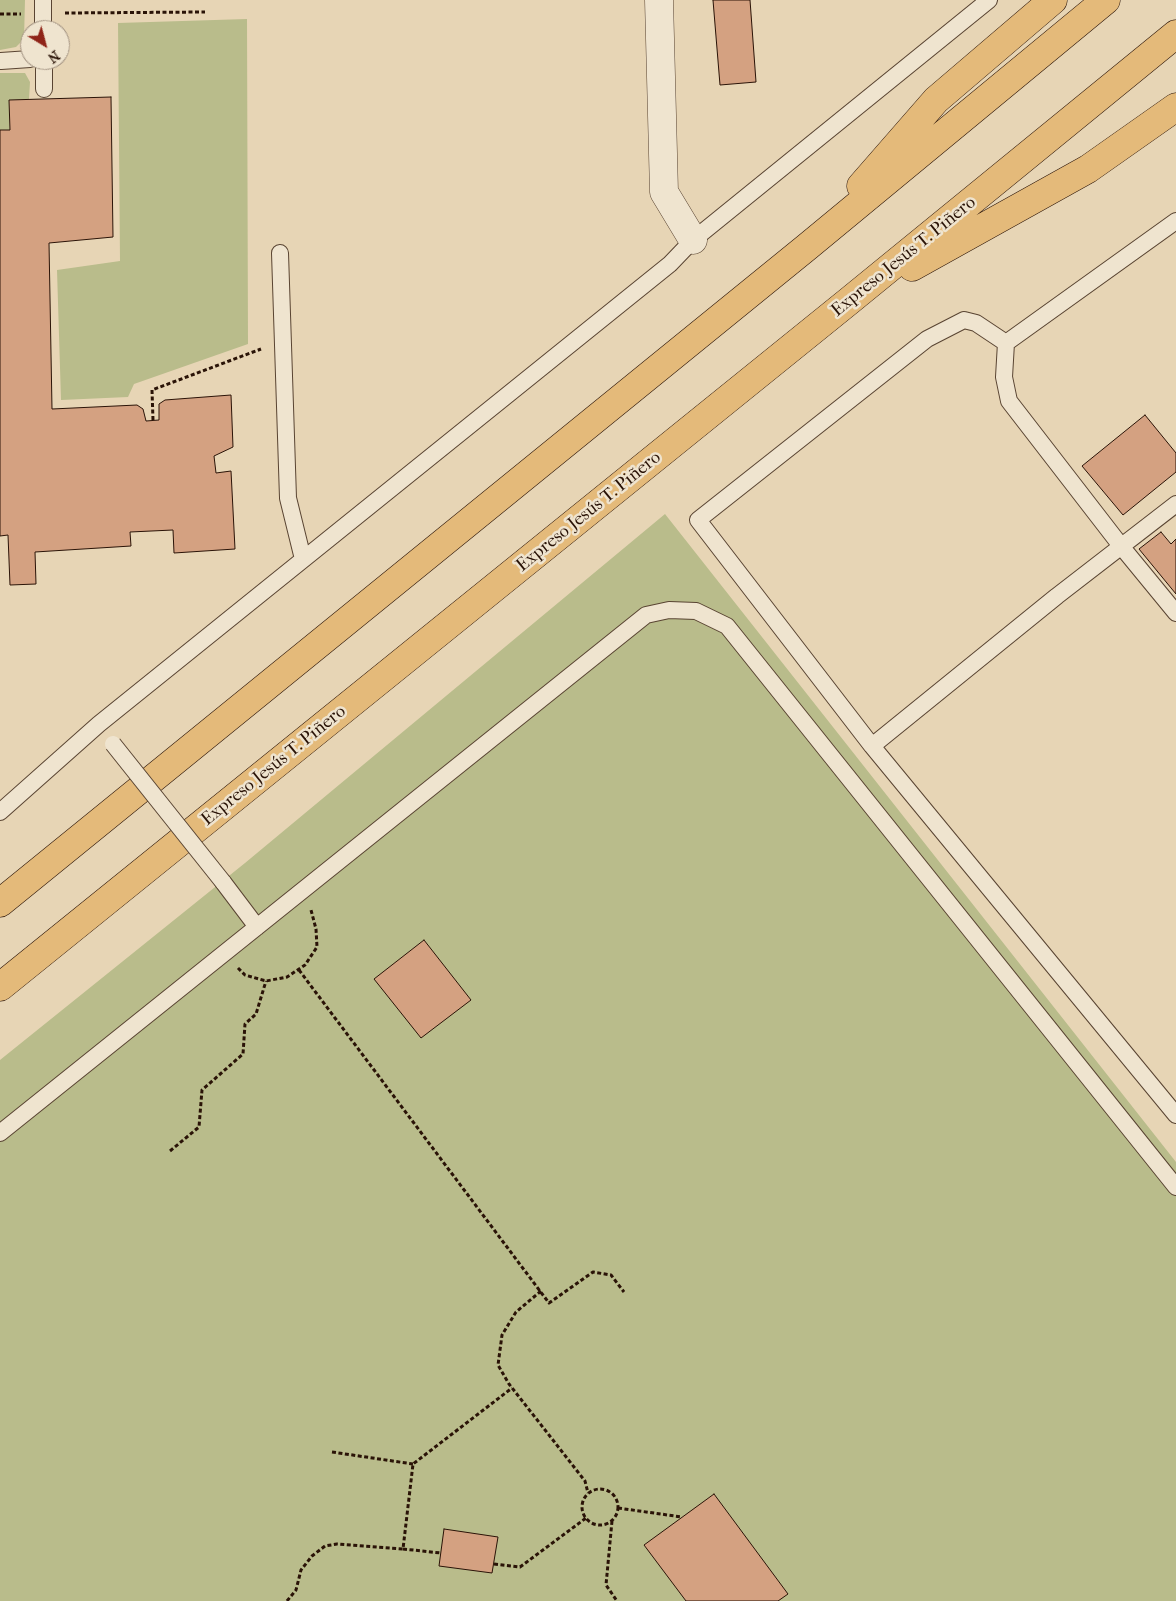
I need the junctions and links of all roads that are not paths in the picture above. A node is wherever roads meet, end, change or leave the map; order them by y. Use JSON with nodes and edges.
{"nodes":[{"id":1,"x":659,"y":0,"type":"edge"},
{"id":2,"x":989,"y":0,"type":"edge"},
{"id":3,"x":1053,"y":0,"type":"edge"},
{"id":4,"x":1106,"y":0,"type":"edge"},
{"id":5,"x":43,"y":7,"type":"edge"},
{"id":6,"x":43,"y":20,"type":"edge"},
{"id":7,"x":1176,"y":34,"type":"edge"},
{"id":8,"x":20,"y":60,"type":"edge"},
{"id":9,"x":1,"y":61,"type":"edge"},
{"id":10,"x":44,"y":70,"type":"edge"},
{"id":11,"x":44,"y":89,"type":"dead end"},
{"id":12,"x":1176,"y":107,"type":"edge"},
{"id":13,"x":1176,"y":221,"type":"edge"},
{"id":14,"x":693,"y":240,"type":"junction"},
{"id":15,"x":807,"y":247,"type":"junction"},
{"id":16,"x":280,"y":253,"type":"dead end"},
{"id":17,"x":849,"y":302,"type":"junction"},
{"id":18,"x":1006,"y":343,"type":"junction"},
{"id":19,"x":1176,"y":504,"type":"edge"},
{"id":20,"x":1121,"y":546,"type":"junction"},
{"id":21,"x":303,"y":559,"type":"junction"},
{"id":22,"x":1176,"y":612,"type":"edge"},
{"id":23,"x":98,"y":724,"type":"junction"},
{"id":24,"x":872,"y":746,"type":"junction"},
{"id":25,"x":0,"y":812,"type":"edge"},
{"id":26,"x":0,"y":903,"type":"edge"},
{"id":27,"x":257,"y":927,"type":"junction"},
{"id":28,"x":27,"y":966,"type":"junction"},
{"id":29,"x":0,"y":987,"type":"edge"},
{"id":30,"x":0,"y":998,"type":"edge"},
{"id":31,"x":1176,"y":1115,"type":"edge"},
{"id":32,"x":0,"y":1133,"type":"edge"},
{"id":33,"x":1176,"y":1188,"type":"edge"}],
"edges":[{"from":1,"to":14,"type":"street"},
{"from":2,"to":14,"type":"lane"},
{"from":3,"to":15,"type":"highway"},
{"from":4,"to":15,"type":"highway"},
{"from":5,"to":6,"type":"lane"},
{"from":7,"to":17,"type":"highway","name":"Expreso Jesús T. Piñero"},
{"from":8,"to":9,"type":"lane"},
{"from":10,"to":11,"type":"lane"},
{"from":12,"to":17,"type":"highway"},
{"from":13,"to":18,"type":"lane"},
{"from":14,"to":21,"type":"lane"},
{"from":15,"to":26,"type":"highway"},
{"from":16,"to":21,"type":"lane"},
{"from":17,"to":28,"type":"highway","name":"Expreso Jesús T. Piñero"},
{"from":18,"to":20,"type":"lane"},
{"from":18,"to":24,"type":"lane"},
{"from":19,"to":20,"type":"lane"},
{"from":20,"to":22,"type":"lane"},
{"from":20,"to":24,"type":"lane"},
{"from":21,"to":23,"type":"lane"},
{"from":23,"to":25,"type":"lane"},
{"from":23,"to":27,"type":"lane","bridge":true},
{"from":24,"to":31,"type":"lane"},
{"from":27,"to":32,"type":"lane"},
{"from":27,"to":33,"type":"lane"},
{"from":28,"to":29,"type":"highway","name":"Expreso Jesús T. Piñero"},
{"from":28,"to":30,"type":"highway"}]}
